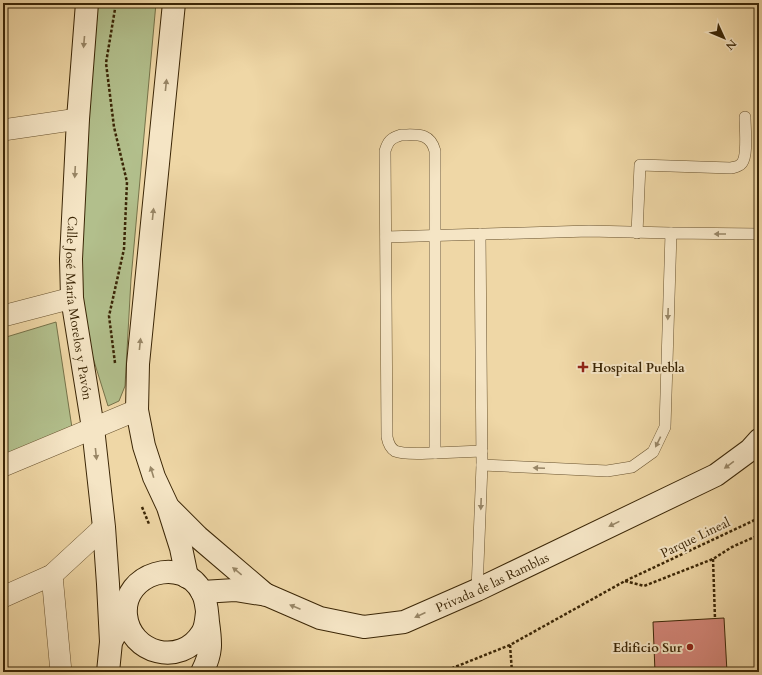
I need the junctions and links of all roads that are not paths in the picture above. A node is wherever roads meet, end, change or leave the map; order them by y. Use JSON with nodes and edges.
{"nodes":[{"id":1,"x":87,"y":3,"type":"edge"},
{"id":2,"x":174,"y":3,"type":"edge"},
{"id":3,"x":745,"y":117,"type":"dead end"},
{"id":4,"x":78,"y":119,"type":"junction"},
{"id":5,"x":3,"y":130,"type":"edge"},
{"id":6,"x":637,"y":233,"type":"junction"},
{"id":7,"x":671,"y":233,"type":"junction"},
{"id":8,"x":480,"y":234,"type":"junction"},
{"id":9,"x":759,"y":234,"type":"edge"},
{"id":10,"x":434,"y":235,"type":"junction"},
{"id":11,"x":386,"y":237,"type":"junction"},
{"id":12,"x":72,"y":298,"type":"junction"},
{"id":13,"x":3,"y":316,"type":"edge"},
{"id":14,"x":137,"y":410,"type":"junction"},
{"id":15,"x":93,"y":428,"type":"junction"},
{"id":16,"x":759,"y":440,"type":"edge"},
{"id":17,"x":482,"y":451,"type":"junction"},
{"id":18,"x":435,"y":453,"type":"junction"},
{"id":19,"x":482,"y":465,"type":"junction"},
{"id":20,"x":3,"y":466,"type":"edge"},
{"id":21,"x":168,"y":507,"type":"junction"},
{"id":22,"x":104,"y":527,"type":"junction"},
{"id":23,"x":52,"y":575,"type":"junction"},
{"id":24,"x":187,"y":577,"type":"junction"},
{"id":25,"x":108,"y":584,"type":"junction"},
{"id":26,"x":477,"y":590,"type":"junction"},
{"id":27,"x":202,"y":592,"type":"junction"},
{"id":28,"x":267,"y":596,"type":"junction"},
{"id":29,"x":3,"y":597,"type":"edge"},
{"id":30,"x":126,"y":610,"type":"junction"},
{"id":31,"x":208,"y":612,"type":"junction"},
{"id":32,"x":111,"y":642,"type":"junction"},
{"id":33,"x":61,"y":672,"type":"edge"},
{"id":34,"x":108,"y":672,"type":"edge"},
{"id":35,"x":202,"y":672,"type":"edge"}],
"edges":[{"from":1,"to":4,"type":"street","name":"Calle José María Morelos y Pavón","one_way":true},
{"from":14,"to":2,"type":"street","one_way":true},
{"from":3,"to":6,"type":"lane"},
{"from":4,"to":5,"type":"street"},
{"from":4,"to":12,"type":"street","name":"Calle José María Morelos y Pavón","one_way":true},
{"from":6,"to":7,"type":"lane"},
{"from":6,"to":8,"type":"lane"},
{"from":9,"to":7,"type":"lane","one_way":true},
{"from":7,"to":19,"type":"lane","one_way":true},
{"from":8,"to":10,"type":"lane"},
{"from":8,"to":17,"type":"lane"},
{"from":10,"to":11,"type":"lane"},
{"from":10,"to":11,"type":"lane"},
{"from":10,"to":18,"type":"lane"},
{"from":11,"to":18,"type":"lane"},
{"from":12,"to":13,"type":"street"},
{"from":12,"to":15,"type":"street","name":"Calle José María Morelos y Pavón"},
{"from":14,"to":15,"type":"street"},
{"from":21,"to":14,"type":"street","one_way":true},
{"from":15,"to":20,"type":"street"},
{"from":15,"to":22,"type":"street","name":"Calle José María Morelos y Pavón","one_way":true},
{"from":16,"to":26,"type":"street","name":"Privada de las Ramblas","one_way":true},
{"from":17,"to":18,"type":"lane"},
{"from":17,"to":19,"type":"lane"},
{"from":19,"to":26,"type":"lane","one_way":true},
{"from":21,"to":24,"type":"street"},
{"from":28,"to":21,"type":"street","one_way":true},
{"from":22,"to":23,"type":"street"},
{"from":22,"to":25,"type":"street","name":"Calle José María Morelos y Pavón"},
{"from":23,"to":29,"type":"street"},
{"from":23,"to":33,"type":"street"},
{"from":24,"to":27,"type":"street"},
{"from":24,"to":30,"type":"street"},
{"from":25,"to":30,"type":"street"},
{"from":25,"to":32,"type":"street","name":"Calle José María Morelos y Pavón"},
{"from":26,"to":28,"type":"street","name":"Privada de las Ramblas","one_way":true},
{"from":27,"to":28,"type":"street","name":"Privada de las Ramblas"},
{"from":27,"to":31,"type":"street"},
{"from":30,"to":31,"type":"street"},
{"from":30,"to":32,"type":"street"},
{"from":31,"to":35,"type":"street"},
{"from":32,"to":34,"type":"street"}]}
